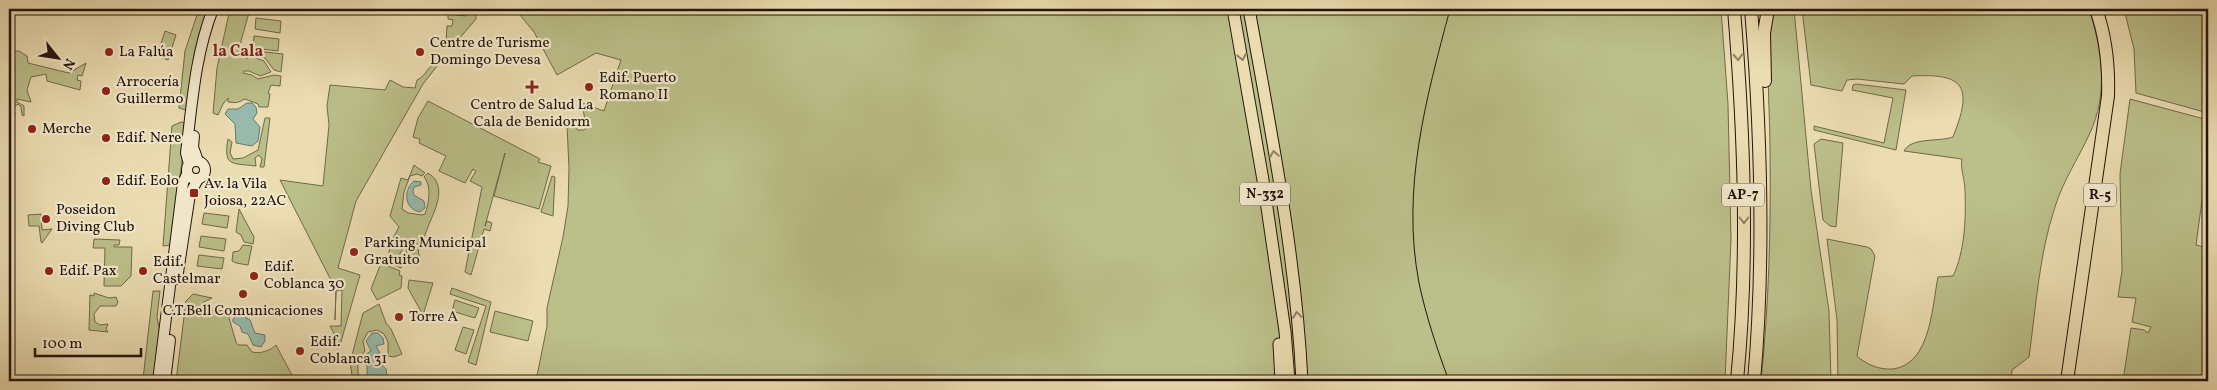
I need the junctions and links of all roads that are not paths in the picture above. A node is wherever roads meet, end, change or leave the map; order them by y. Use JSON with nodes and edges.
{"nodes":[{"id":1,"x":213,"y":9,"type":"edge"},
{"id":2,"x":220,"y":9,"type":"edge"},
{"id":3,"x":1233,"y":9,"type":"edge"},
{"id":4,"x":1249,"y":9,"type":"edge"},
{"id":5,"x":1734,"y":9,"type":"edge"},
{"id":6,"x":1752,"y":9,"type":"edge"},
{"id":7,"x":1768,"y":9,"type":"edge"},
{"id":8,"x":2096,"y":9,"type":"edge"},
{"id":9,"x":2102,"y":9,"type":"edge"},
{"id":10,"x":191,"y":166,"type":"junction"},
{"id":11,"x":198,"y":179,"type":"junction"},
{"id":12,"x":1272,"y":237,"type":"junction"},
{"id":13,"x":1756,"y":361,"type":"junction"},
{"id":14,"x":158,"y":381,"type":"edge"},
{"id":15,"x":165,"y":381,"type":"edge"},
{"id":16,"x":1281,"y":381,"type":"edge"},
{"id":17,"x":1289,"y":381,"type":"edge"},
{"id":18,"x":1304,"y":381,"type":"edge"},
{"id":19,"x":1737,"y":381,"type":"edge"},
{"id":20,"x":1754,"y":381,"type":"edge"},
{"id":21,"x":2068,"y":381,"type":"edge"},
{"id":22,"x":2075,"y":381,"type":"edge"}],
"edges":[{"from":1,"to":10,"type":"main road"},
{"from":2,"to":10,"type":"main road"},
{"from":3,"to":12,"type":"highway","number":"N-332","one_way":true},
{"from":18,"to":4,"type":"highway","number":"N-332","one_way":true},
{"from":5,"to":19,"type":"highway","number":"AP-7","one_way":true},
{"from":6,"to":13,"type":"highway","number":"AP-7"},
{"from":7,"to":13,"type":"highway"},
{"from":8,"to":21,"type":"highway"},
{"from":9,"to":22,"type":"highway","number":"R-5"},
{"from":10,"to":11,"type":"main road"},
{"from":10,"to":11,"type":"main road"},
{"from":10,"to":14,"type":"main road"},
{"from":11,"to":15,"type":"main road"},
{"from":12,"to":16,"type":"highway"},
{"from":12,"to":17,"type":"highway","number":"N-332"},
{"from":13,"to":20,"type":"highway","number":"AP-7"}]}
